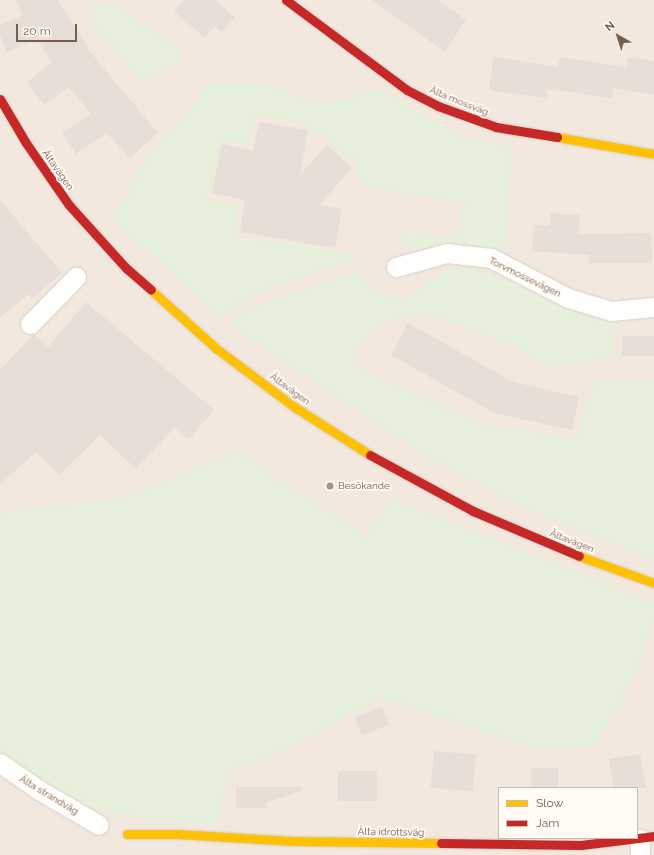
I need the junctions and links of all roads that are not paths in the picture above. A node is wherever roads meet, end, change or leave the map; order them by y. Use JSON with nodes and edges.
{"nodes":[{"id":1,"x":286,"y":0,"type":"edge"},
{"id":2,"x":0,"y":98,"type":"edge"},
{"id":3,"x":654,"y":154,"type":"edge"},
{"id":4,"x":396,"y":267,"type":"dead end"},
{"id":5,"x":76,"y":277,"type":"dead end"},
{"id":6,"x":654,"y":307,"type":"edge"},
{"id":7,"x":30,"y":324,"type":"dead end"},
{"id":8,"x":654,"y":583,"type":"edge"},
{"id":9,"x":0,"y":763,"type":"edge"},
{"id":10,"x":99,"y":825,"type":"dead end"},
{"id":11,"x":127,"y":834,"type":"dead end"},
{"id":12,"x":644,"y":843,"type":"edge"},
{"id":13,"x":292,"y":848,"type":"edge"}],
"edges":[{"from":1,"to":3,"type":"street","name":"Älta mossväg"},
{"from":2,"to":8,"type":"street","name":"Ältavägen"},
{"from":4,"to":6,"type":"street","name":"Torvmossevägen"},
{"from":5,"to":7,"type":"street"},
{"from":9,"to":10,"type":"street","name":"Älta strandväg"},
{"from":11,"to":13,"type":"street","name":"Älta idrottsväg"},
{"from":12,"to":13,"type":"street","name":"Älta idrottsväg"}]}
